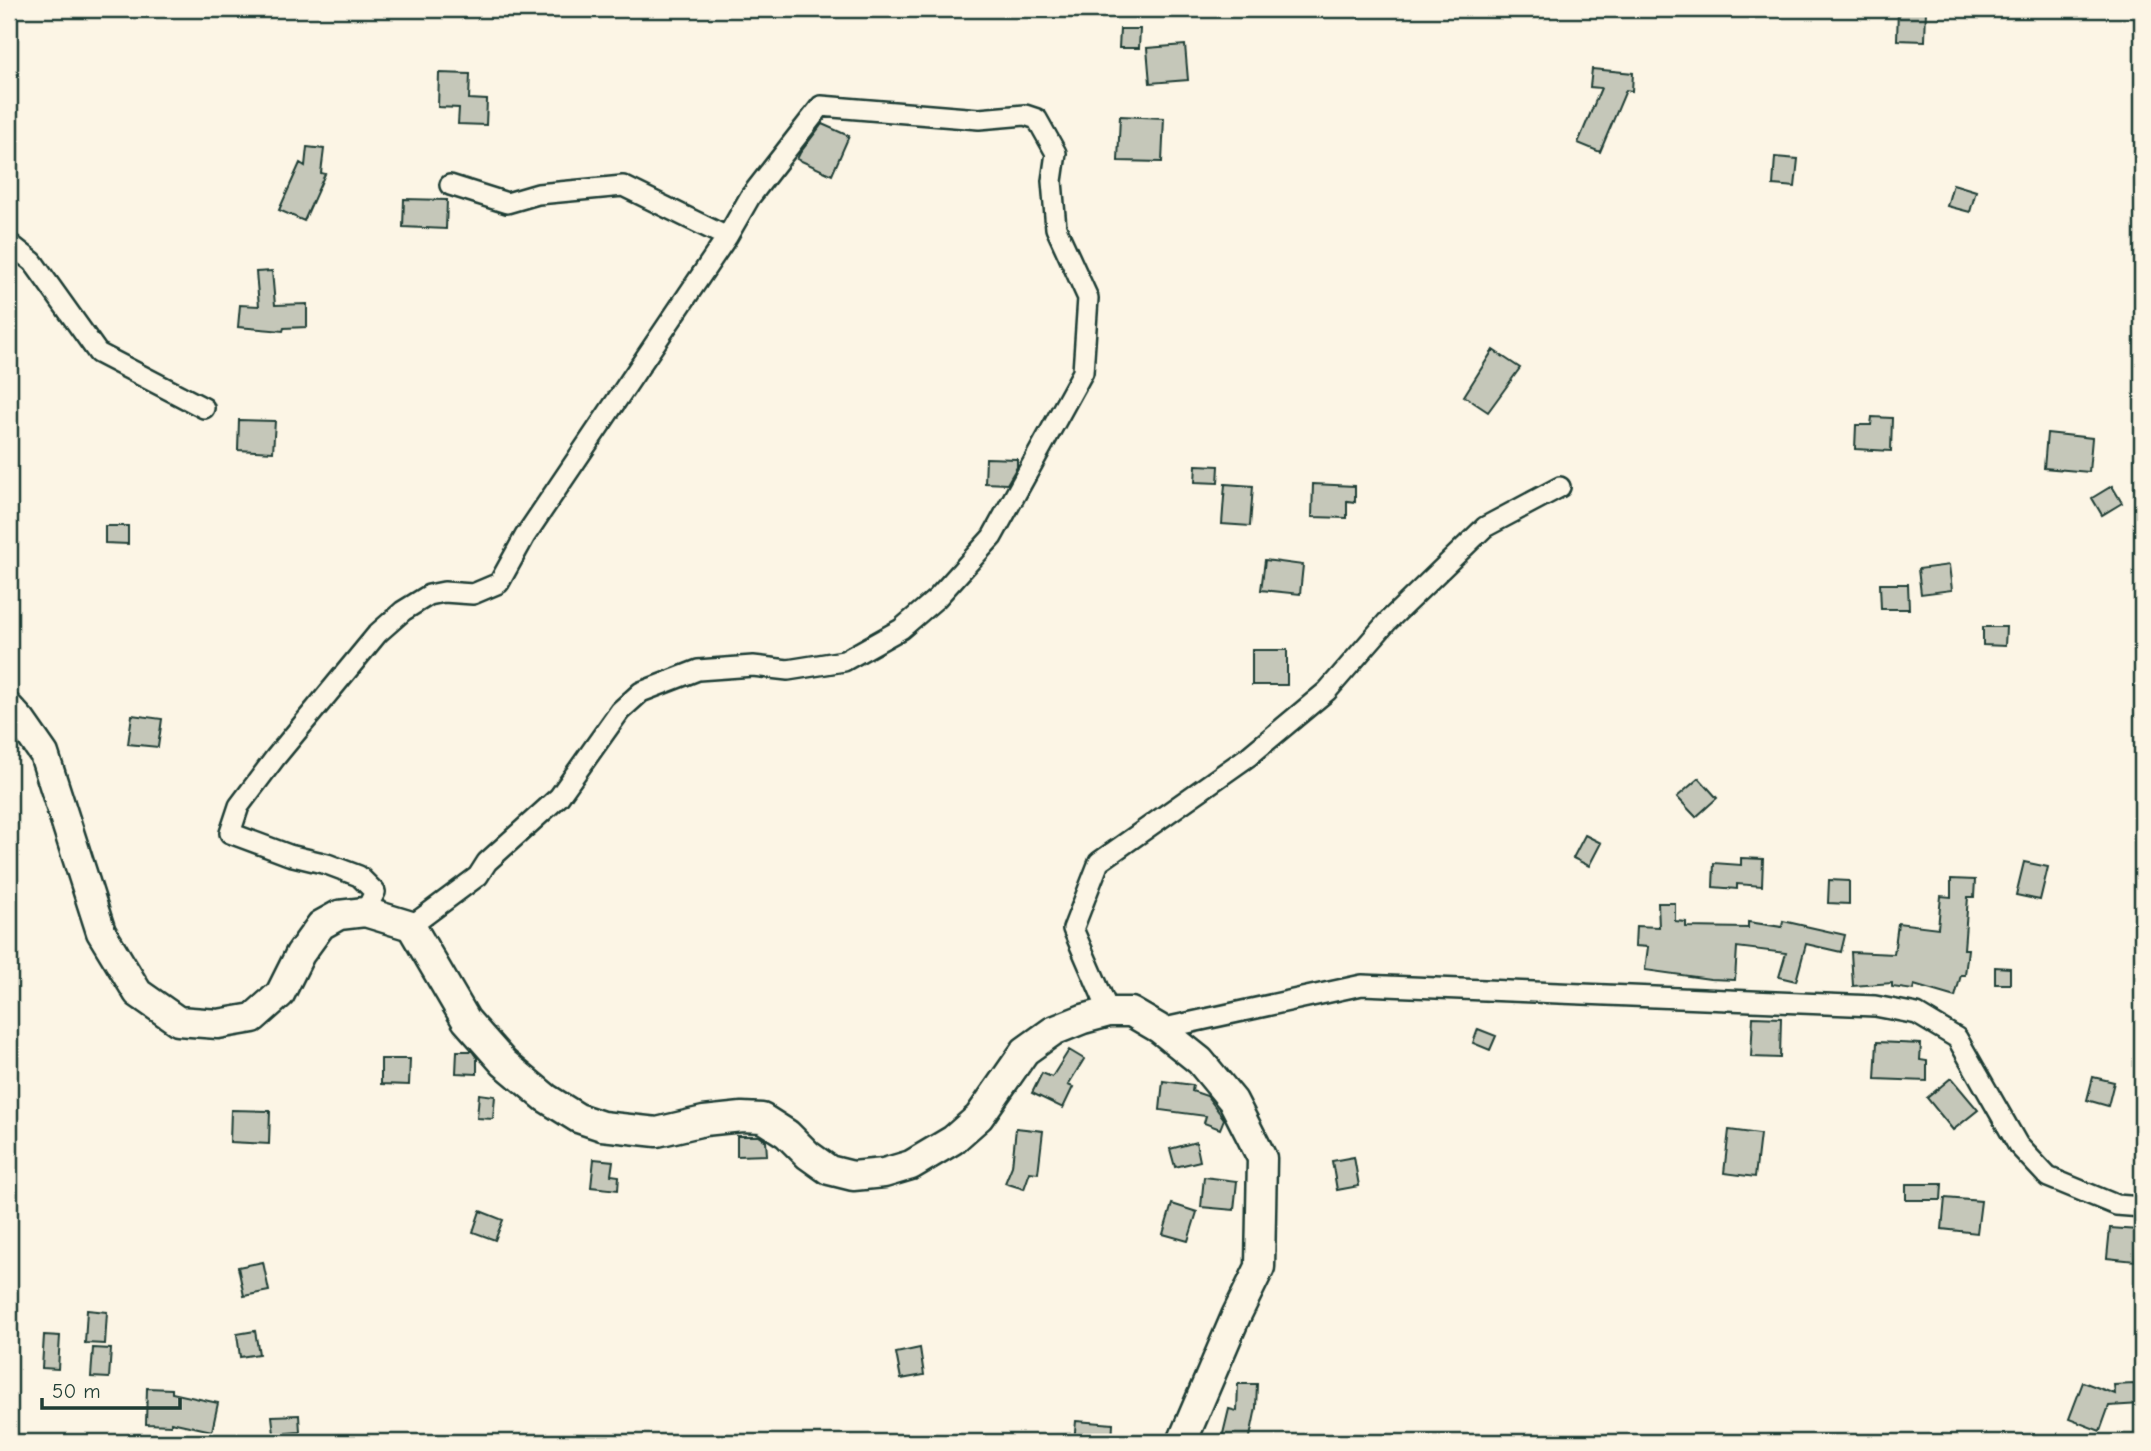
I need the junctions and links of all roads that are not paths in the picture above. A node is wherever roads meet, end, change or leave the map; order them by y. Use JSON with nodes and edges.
{"nodes":[{"id":1,"x":450,"y":185,"type":"dead end"},
{"id":2,"x":727,"y":237,"type":"junction"},
{"id":3,"x":9,"y":243,"type":"edge"},
{"id":4,"x":204,"y":408,"type":"dead end"},
{"id":5,"x":1560,"y":487,"type":"dead end"},
{"id":6,"x":9,"y":708,"type":"edge"},
{"id":7,"x":365,"y":912,"type":"junction"},
{"id":8,"x":411,"y":926,"type":"junction"},
{"id":9,"x":1109,"y":1012,"type":"junction"},
{"id":10,"x":1160,"y":1029,"type":"junction"},
{"id":11,"x":2142,"y":1207,"type":"edge"},
{"id":12,"x":1182,"y":1442,"type":"edge"}],
"edges":[{"from":1,"to":2,"type":"street"},
{"from":2,"to":7,"type":"street"},
{"from":2,"to":8,"type":"street"},
{"from":3,"to":4,"type":"street"},
{"from":5,"to":9,"type":"street"},
{"from":6,"to":7,"type":"main road"},
{"from":7,"to":8,"type":"main road"},
{"from":8,"to":9,"type":"main road"},
{"from":9,"to":10,"type":"main road"},
{"from":10,"to":11,"type":"street"},
{"from":10,"to":12,"type":"main road"}]}
